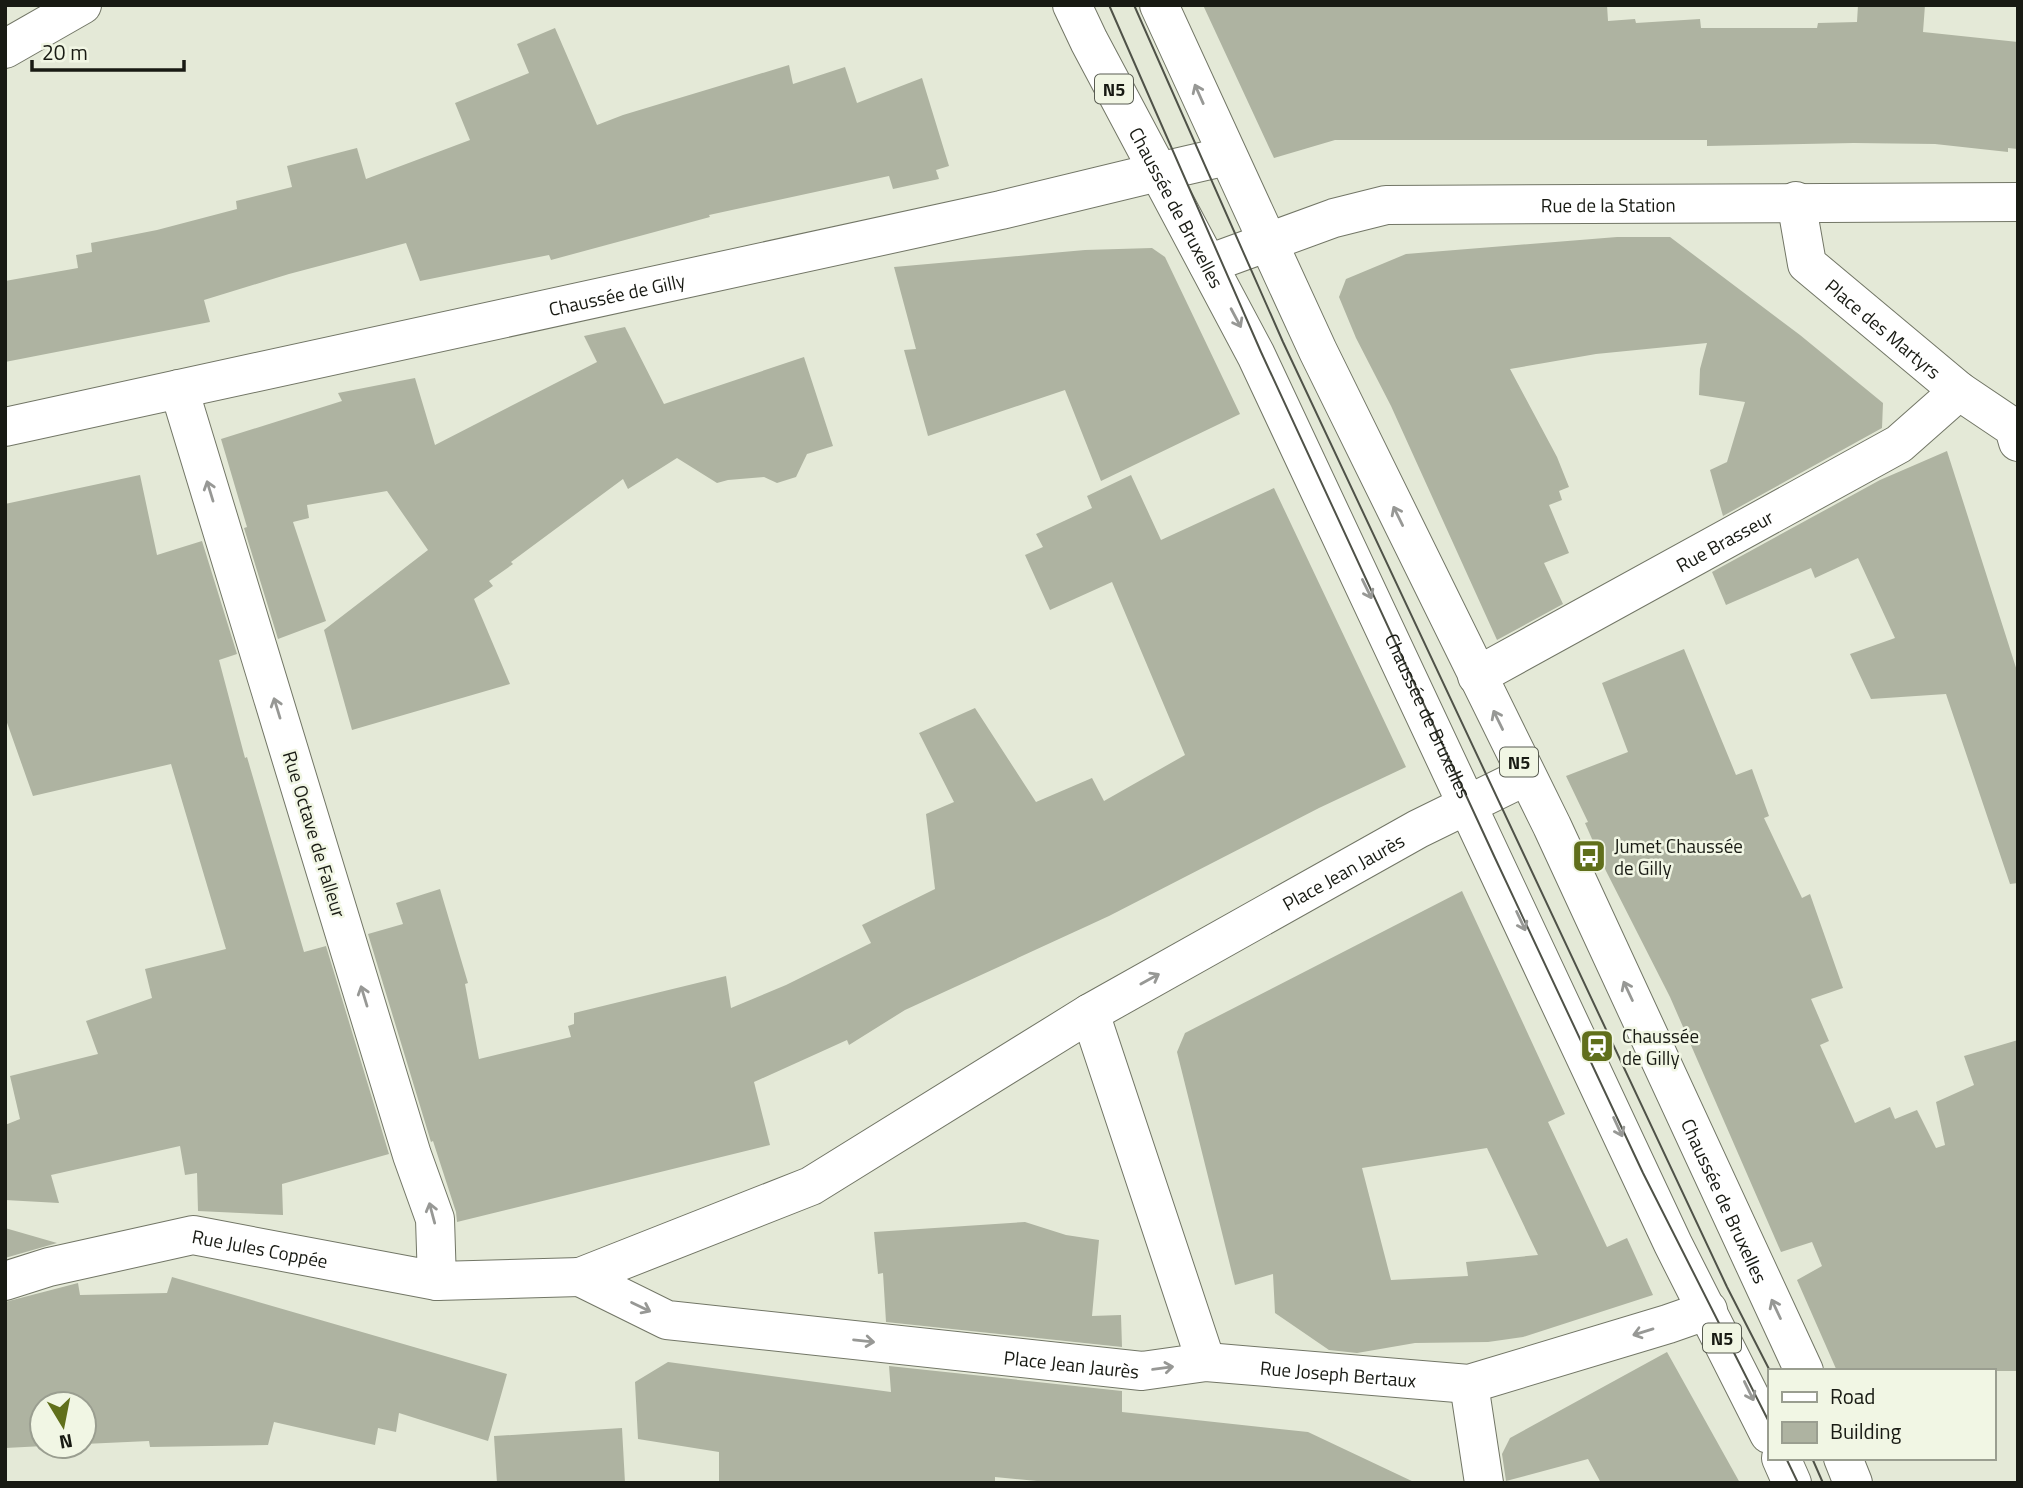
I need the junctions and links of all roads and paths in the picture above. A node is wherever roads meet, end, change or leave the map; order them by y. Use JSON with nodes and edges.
{"nodes":[{"id":1,"x":82,"y":5,"type":"edge"},
{"id":2,"x":1072,"y":5,"type":"edge"},
{"id":3,"x":1159,"y":5,"type":"edge"},
{"id":4,"x":5,"y":49,"type":"edge"},
{"id":5,"x":1227,"y":156,"type":"junction"},
{"id":6,"x":1158,"y":172,"type":"junction"},
{"id":7,"x":1796,"y":201,"type":"junction"},
{"id":8,"x":2018,"y":202,"type":"edge"},
{"id":9,"x":1267,"y":243,"type":"junction"},
{"id":10,"x":1208,"y":264,"type":"junction"},
{"id":11,"x":179,"y":389,"type":"junction"},
{"id":12,"x":1959,"y":391,"type":"junction"},
{"id":13,"x":5,"y":427,"type":"edge"},
{"id":14,"x":2016,"y":433,"type":"edge"},
{"id":15,"x":1477,"y":676,"type":"junction"},
{"id":16,"x":1525,"y":776,"type":"junction"},
{"id":17,"x":1467,"y":805,"type":"junction"},
{"id":18,"x":1090,"y":1013,"type":"junction"},
{"id":19,"x":580,"y":1276,"type":"junction"},
{"id":20,"x":5,"y":1281,"type":"edge"},
{"id":21,"x":437,"y":1281,"type":"junction"},
{"id":22,"x":1707,"y":1310,"type":"junction"},
{"id":23,"x":1206,"y":1362,"type":"junction"},
{"id":24,"x":1803,"y":1369,"type":"edge"},
{"id":25,"x":1469,"y":1384,"type":"junction"},
{"id":26,"x":1768,"y":1432,"type":"edge"},
{"id":27,"x":1782,"y":1460,"type":"edge"},
{"id":28,"x":1844,"y":1460,"type":"edge"},
{"id":29,"x":1484,"y":1483,"type":"edge"},
{"id":30,"x":1792,"y":1483,"type":"edge"},
{"id":31,"x":1853,"y":1483,"type":"edge"}],
"edges":[{"from":1,"to":4,"type":"street"},
{"from":2,"to":6,"type":"street","name":"Chaussée de Bruxelles","number":"N5"},
{"from":5,"to":3,"type":"street","name":"Chaussée de Bruxelles","number":"N5","one_way":true},
{"from":5,"to":6,"type":"street","name":"Chaussée de Gilly"},
{"from":5,"to":9,"type":"street","name":"Chaussée de Bruxelles","number":"N5"},
{"from":6,"to":10,"type":"street","name":"Chaussée de Bruxelles","number":"N5"},
{"from":6,"to":11,"type":"street","name":"Chaussée de Gilly"},
{"from":7,"to":8,"type":"street","name":"Rue de la Station"},
{"from":7,"to":9,"type":"street","name":"Rue de la Station"},
{"from":7,"to":12,"type":"street","name":"Place des Martyrs"},
{"from":9,"to":10,"type":"street","name":"Rue de la Station"},
{"from":15,"to":9,"type":"street","name":"Chaussée de Bruxelles","number":"N5","one_way":true},
{"from":10,"to":17,"type":"street","name":"Chaussée de Bruxelles","number":"N5","one_way":true},
{"from":11,"to":13,"type":"street","name":"Chaussée de Gilly"},
{"from":21,"to":11,"type":"street","name":"Rue Octave de Falleur","one_way":true},
{"from":12,"to":14,"type":"street","name":"Place des Martyrs"},
{"from":12,"to":15,"type":"street","name":"Rue Brasseur"},
{"from":16,"to":15,"type":"street","name":"Chaussée de Bruxelles","number":"N5","one_way":true},
{"from":16,"to":17,"type":"street","name":"Place Jean Jaurès"},
{"from":24,"to":16,"type":"street","name":"Chaussée de Bruxelles","number":"N5","one_way":true},
{"from":18,"to":17,"type":"street","name":"Place Jean Jaurès","one_way":true},
{"from":17,"to":22,"type":"street","name":"Chaussée de Bruxelles","number":"N5","one_way":true},
{"from":18,"to":19,"type":"street","name":"Place Jean Jaurès"},
{"from":18,"to":23,"type":"street"},
{"from":19,"to":21,"type":"street","name":"Place Jean Jaurès"},
{"from":19,"to":23,"type":"street","name":"Place Jean Jaurès","one_way":true},
{"from":20,"to":21,"type":"street","name":"Rue Jules Coppée"},
{"from":22,"to":25,"type":"street","name":"Rue Joseph Bertaux","one_way":true},
{"from":22,"to":26,"type":"street","name":"Chaussée de Bruxelles","number":"N5","one_way":true},
{"from":23,"to":25,"type":"street","name":"Rue Joseph Bertaux"},
{"from":25,"to":29,"type":"street"},
{"from":27,"to":30,"type":"street"},
{"from":28,"to":31,"type":"street"}]}
